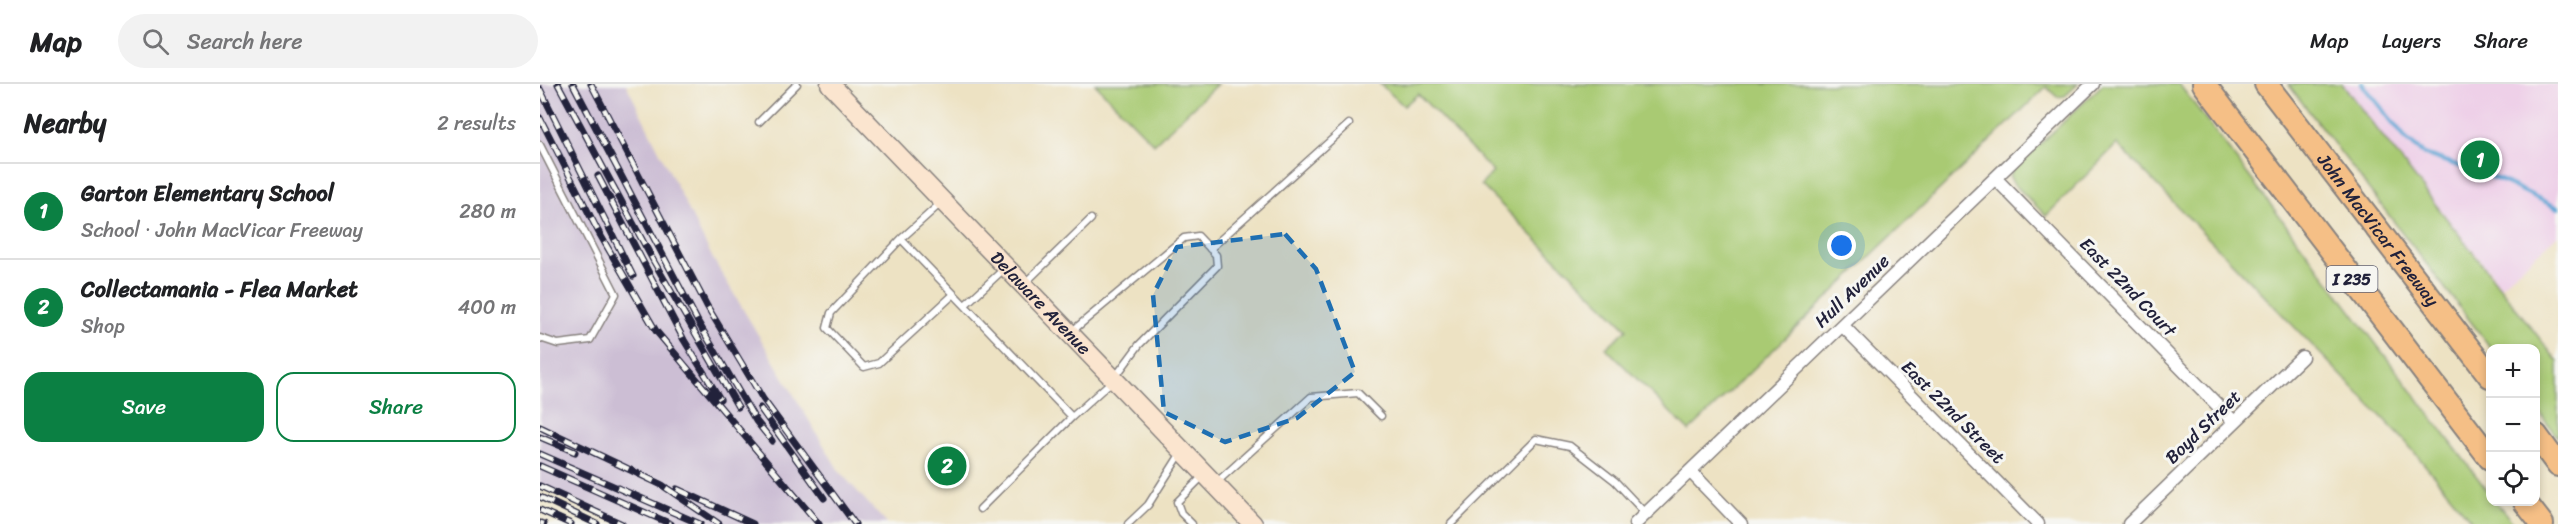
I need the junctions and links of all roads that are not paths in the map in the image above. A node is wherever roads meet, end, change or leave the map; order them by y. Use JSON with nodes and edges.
{"nodes":[{"id":1,"x":797,"y":84,"type":"edge"},
{"id":2,"x":830,"y":84,"type":"edge"},
{"id":3,"x":2094,"y":84,"type":"edge"},
{"id":4,"x":2266,"y":84,"type":"edge"},
{"id":5,"x":2210,"y":91,"type":"edge"},
{"id":6,"x":759,"y":122,"type":"dead end"},
{"id":7,"x":1349,"y":124,"type":"dead end"},
{"id":8,"x":540,"y":145,"type":"edge"},
{"id":9,"x":1995,"y":178,"type":"junction"},
{"id":10,"x":942,"y":201,"type":"junction"},
{"id":11,"x":1091,"y":219,"type":"dead end"},
{"id":12,"x":901,"y":239,"type":"junction"},
{"id":13,"x":1210,"y":249,"type":"junction"},
{"id":14,"x":1005,"y":267,"type":"junction"},
{"id":15,"x":1022,"y":286,"type":"junction"},
{"id":16,"x":954,"y":294,"type":"junction"},
{"id":17,"x":965,"y":306,"type":"junction"},
{"id":18,"x":1842,"y":325,"type":"junction"},
{"id":19,"x":1068,"y":334,"type":"junction"},
{"id":20,"x":540,"y":338,"type":"edge"},
{"id":21,"x":2302,"y":357,"type":"dead end"},
{"id":22,"x":2486,"y":371,"type":"edge"},
{"id":23,"x":1113,"y":380,"type":"junction"},
{"id":24,"x":1381,"y":416,"type":"dead end"},
{"id":25,"x":1072,"y":417,"type":"junction"},
{"id":26,"x":2235,"y":422,"type":"junction"},
{"id":27,"x":2540,"y":442,"type":"edge"},
{"id":28,"x":1182,"y":451,"type":"junction"},
{"id":29,"x":2486,"y":453,"type":"edge"},
{"id":30,"x":2558,"y":465,"type":"edge"},
{"id":31,"x":1690,"y":471,"type":"junction"},
{"id":32,"x":1210,"y":479,"type":"junction"},
{"id":33,"x":2528,"y":506,"type":"edge"},
{"id":34,"x":980,"y":509,"type":"dead end"},
{"id":35,"x":1646,"y":514,"type":"junction"},
{"id":36,"x":1128,"y":524,"type":"edge"},
{"id":37,"x":1192,"y":524,"type":"edge"},
{"id":38,"x":1253,"y":524,"type":"edge"},
{"id":39,"x":1451,"y":524,"type":"edge"},
{"id":40,"x":1635,"y":524,"type":"edge"},
{"id":41,"x":1741,"y":524,"type":"edge"},
{"id":42,"x":2038,"y":524,"type":"edge"},
{"id":43,"x":2129,"y":524,"type":"edge"},
{"id":44,"x":2542,"y":524,"type":"edge"}],
"edges":[{"from":1,"to":6,"type":"lane"},
{"from":2,"to":10,"type":"main road","name":"Delaware Avenue"},
{"from":3,"to":9,"type":"street","name":"Hull Avenue"},
{"from":4,"to":22,"type":"highway","name":"John MacVicar Freeway","number":"I 235"},
{"from":5,"to":29,"type":"highway","number":"I 235"},
{"from":7,"to":13,"type":"lane"},
{"from":8,"to":20,"type":"lane"},
{"from":9,"to":18,"type":"street","name":"Hull Avenue"},
{"from":9,"to":26,"type":"street","name":"East 22nd Court"},
{"from":10,"to":12,"type":"lane"},
{"from":10,"to":14,"type":"main road","name":"Delaware Avenue"},
{"from":11,"to":15,"type":"lane"},
{"from":12,"to":16,"type":"lane"},
{"from":12,"to":16,"type":"lane"},
{"from":13,"to":19,"type":"lane"},
{"from":13,"to":23,"type":"lane"},
{"from":14,"to":15,"type":"main road","name":"Delaware Avenue"},
{"from":14,"to":17,"type":"lane"},
{"from":15,"to":19,"type":"main road","name":"Delaware Avenue"},
{"from":16,"to":17,"type":"lane"},
{"from":17,"to":25,"type":"lane"},
{"from":18,"to":31,"type":"street","name":"Hull Avenue"},
{"from":18,"to":42,"type":"street","name":"East 22nd Street"},
{"from":19,"to":23,"type":"main road","name":"Delaware Avenue"},
{"from":21,"to":26,"type":"street","name":"Boyd Street"},
{"from":23,"to":25,"type":"lane"},
{"from":23,"to":28,"type":"main road","name":"Delaware Avenue"},
{"from":24,"to":32,"type":"lane"},
{"from":25,"to":34,"type":"lane"},
{"from":26,"to":43,"type":"street","name":"Boyd Street"},
{"from":27,"to":30,"type":"highway"},
{"from":28,"to":32,"type":"main road","name":"Delaware Avenue"},
{"from":28,"to":36,"type":"lane"},
{"from":31,"to":35,"type":"street","name":"Hull Avenue"},
{"from":31,"to":41,"type":"street"},
{"from":32,"to":37,"type":"lane"},
{"from":32,"to":38,"type":"main road","name":"Delaware Avenue"},
{"from":33,"to":44,"type":"highway"},
{"from":35,"to":39,"type":"lane"},
{"from":35,"to":40,"type":"street","name":"Hull Avenue"}]}
